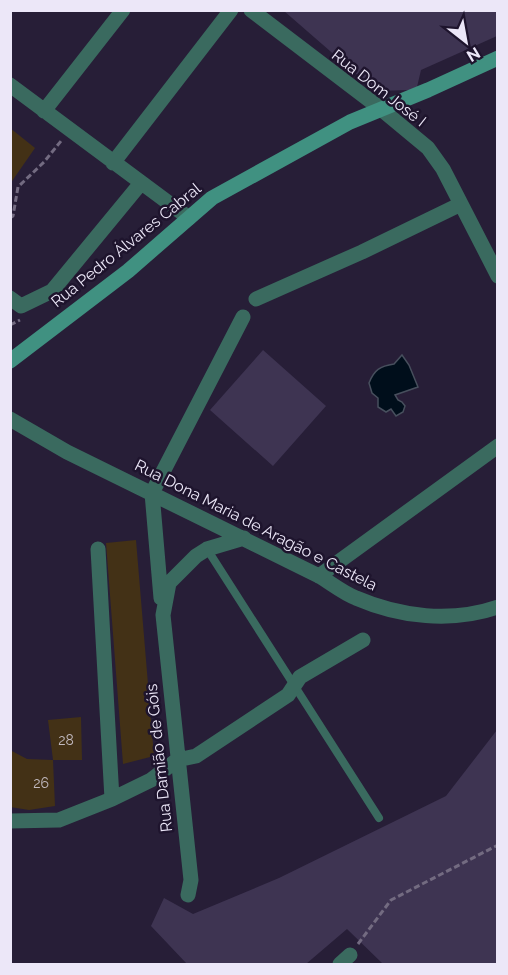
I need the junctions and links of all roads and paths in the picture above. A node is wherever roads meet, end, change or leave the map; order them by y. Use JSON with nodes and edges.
{"nodes":[{"id":1,"x":123,"y":10,"type":"edge"},
{"id":2,"x":231,"y":10,"type":"edge"},
{"id":3,"x":251,"y":10,"type":"edge"},
{"id":4,"x":498,"y":58,"type":"edge"},
{"id":5,"x":10,"y":84,"type":"edge"},
{"id":6,"x":381,"y":109,"type":"junction"},
{"id":7,"x":44,"y":111,"type":"junction"},
{"id":8,"x":70,"y":130,"type":"junction"},
{"id":9,"x":113,"y":163,"type":"junction"},
{"id":10,"x":141,"y":183,"type":"junction"},
{"id":11,"x":461,"y":204,"type":"junction"},
{"id":12,"x":12,"y":212,"type":"edge"},
{"id":13,"x":10,"y":218,"type":"edge"},
{"id":14,"x":189,"y":218,"type":"junction"},
{"id":15,"x":498,"y":276,"type":"edge"},
{"id":16,"x":10,"y":298,"type":"edge"},
{"id":17,"x":256,"y":299,"type":"dead end"},
{"id":18,"x":243,"y":317,"type":"dead end"},
{"id":19,"x":10,"y":361,"type":"edge"},
{"id":20,"x":10,"y":419,"type":"edge"},
{"id":21,"x":498,"y":446,"type":"edge"},
{"id":22,"x":152,"y":493,"type":"junction"},
{"id":23,"x":244,"y":538,"type":"junction"},
{"id":24,"x":98,"y":549,"type":"dead end"},
{"id":25,"x":207,"y":549,"type":"junction"},
{"id":26,"x":319,"y":576,"type":"junction"},
{"id":27,"x":498,"y":607,"type":"edge"},
{"id":28,"x":163,"y":615,"type":"junction"},
{"id":29,"x":363,"y":640,"type":"dead end"},
{"id":30,"x":294,"y":685,"type":"junction"},
{"id":31,"x":177,"y":760,"type":"junction"},
{"id":32,"x":112,"y":799,"type":"junction"},
{"id":33,"x":378,"y":818,"type":"dead end"},
{"id":34,"x":10,"y":821,"type":"edge"},
{"id":35,"x":498,"y":844,"type":"edge"},
{"id":36,"x":188,"y":895,"type":"dead end"},
{"id":37,"x":345,"y":960,"type":"edge"}],
"edges":[{"from":1,"to":7,"type":"street"},
{"from":2,"to":9,"type":"street"},
{"from":3,"to":6,"type":"street","name":"Rua Dom José I"},
{"from":4,"to":6,"type":"street","name":"Rua Pedro Álvares Cabral"},
{"from":5,"to":7,"type":"street"},
{"from":6,"to":11,"type":"street","name":"Rua Dom José I"},
{"from":6,"to":14,"type":"street","name":"Rua Pedro Álvares Cabral"},
{"from":7,"to":8,"type":"street"},
{"from":8,"to":9,"type":"street"},
{"from":8,"to":12,"type":"path"},
{"from":9,"to":10,"type":"street"},
{"from":10,"to":14,"type":"street"},
{"from":10,"to":16,"type":"street"},
{"from":11,"to":15,"type":"street","name":"Rua Dom José I"},
{"from":11,"to":17,"type":"street"},
{"from":12,"to":13,"type":"path"},
{"from":14,"to":19,"type":"street","name":"Rua Pedro Álvares Cabral"},
{"from":18,"to":22,"type":"street"},
{"from":20,"to":22,"type":"street","name":"Rua Dona Maria de Aragão e Castela"},
{"from":21,"to":26,"type":"street"},
{"from":22,"to":23,"type":"street","name":"Rua Dona Maria de Aragão e Castela"},
{"from":22,"to":28,"type":"street","name":"Rua Damião de Góis"},
{"from":23,"to":25,"type":"street","name":"Rua Damião de Góis"},
{"from":23,"to":26,"type":"street","name":"Rua Dona Maria de Aragão e Castela"},
{"from":24,"to":32,"type":"street"},
{"from":25,"to":28,"type":"street","name":"Rua Damião de Góis"},
{"from":25,"to":30,"type":"lane"},
{"from":26,"to":27,"type":"street","name":"Rua Dona Maria de Aragão e Castela"},
{"from":28,"to":31,"type":"street","name":"Rua Damião de Góis"},
{"from":29,"to":30,"type":"street"},
{"from":30,"to":31,"type":"street"},
{"from":30,"to":33,"type":"lane"},
{"from":31,"to":32,"type":"street"},
{"from":31,"to":36,"type":"street","name":"Rua Damião de Góis"},
{"from":32,"to":34,"type":"street"},
{"from":35,"to":37,"type":"path"}]}
